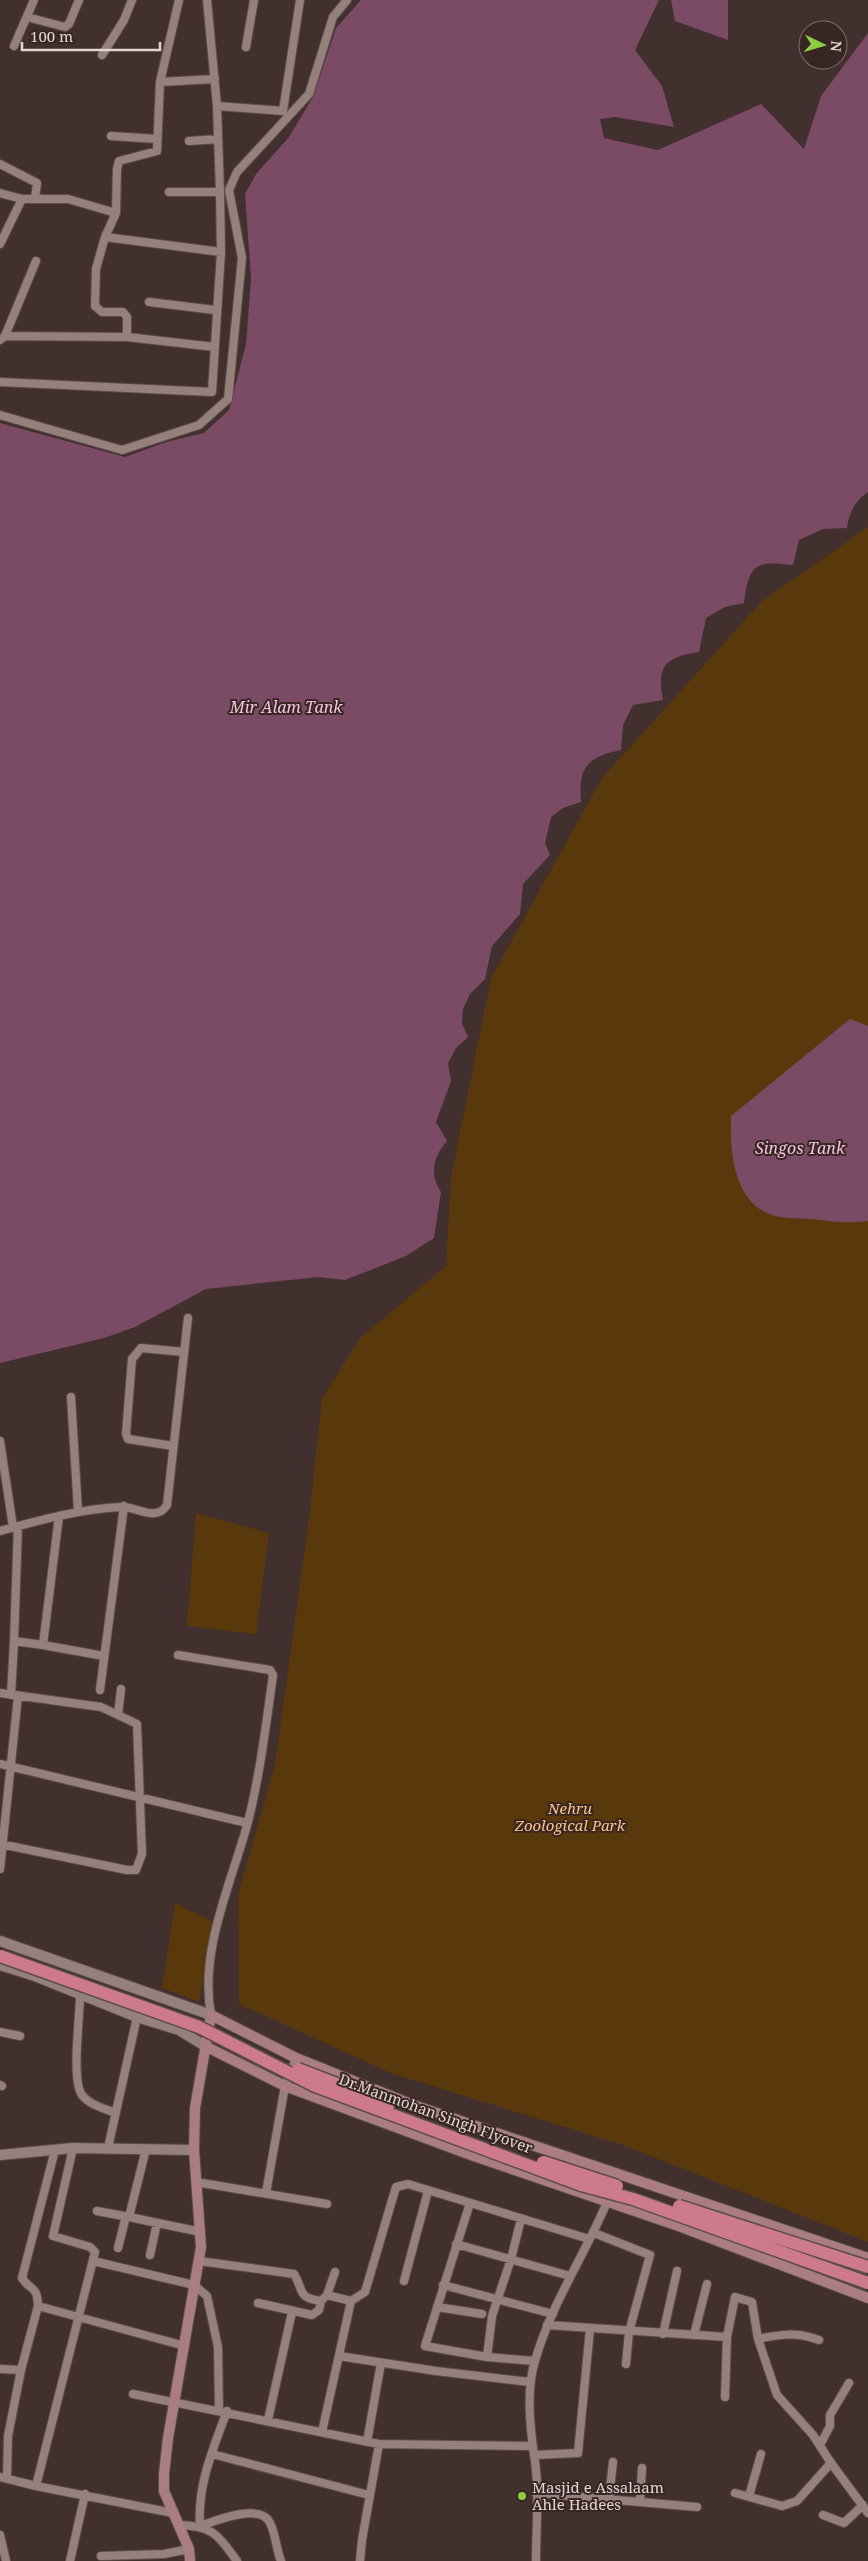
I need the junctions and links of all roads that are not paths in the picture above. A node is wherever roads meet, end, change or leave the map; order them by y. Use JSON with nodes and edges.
{"nodes":[{"id":1,"x":34,"y":0,"type":"edge"},
{"id":2,"x":79,"y":0,"type":"edge"},
{"id":3,"x":132,"y":0,"type":"edge"},
{"id":4,"x":179,"y":0,"type":"edge"},
{"id":5,"x":207,"y":0,"type":"edge"},
{"id":6,"x":254,"y":0,"type":"edge"},
{"id":7,"x":300,"y":0,"type":"edge"},
{"id":8,"x":347,"y":0,"type":"edge"},
{"id":9,"x":27,"y":17,"type":"junction"},
{"id":10,"x":14,"y":46,"type":"dead end"},
{"id":11,"x":246,"y":47,"type":"dead end"},
{"id":12,"x":102,"y":55,"type":"dead end"},
{"id":13,"x":215,"y":80,"type":"junction"},
{"id":14,"x":160,"y":82,"type":"junction"},
{"id":15,"x":217,"y":106,"type":"junction"},
{"id":16,"x":111,"y":136,"type":"dead end"},
{"id":17,"x":218,"y":138,"type":"junction"},
{"id":18,"x":157,"y":139,"type":"junction"},
{"id":19,"x":189,"y":141,"type":"dead end"},
{"id":20,"x":0,"y":164,"type":"edge"},
{"id":21,"x":169,"y":192,"type":"dead end"},
{"id":22,"x":220,"y":192,"type":"junction"},
{"id":23,"x":0,"y":193,"type":"edge"},
{"id":24,"x":22,"y":199,"type":"junction"},
{"id":25,"x":35,"y":199,"type":"junction"},
{"id":26,"x":116,"y":213,"type":"junction"},
{"id":27,"x":3,"y":226,"type":"edge"},
{"id":28,"x":105,"y":237,"type":"junction"},
{"id":29,"x":0,"y":244,"type":"edge"},
{"id":30,"x":221,"y":252,"type":"junction"},
{"id":31,"x":36,"y":261,"type":"dead end"},
{"id":32,"x":149,"y":302,"type":"dead end"},
{"id":33,"x":215,"y":310,"type":"junction"},
{"id":34,"x":127,"y":337,"type":"junction"},
{"id":35,"x":3,"y":338,"type":"edge"},
{"id":36,"x":215,"y":347,"type":"junction"},
{"id":37,"x":0,"y":382,"type":"edge"},
{"id":38,"x":0,"y":415,"type":"edge"},
{"id":39,"x":188,"y":1318,"type":"dead end"},
{"id":40,"x":184,"y":1352,"type":"junction"},
{"id":41,"x":71,"y":1397,"type":"dead end"},
{"id":42,"x":0,"y":1441,"type":"edge"},
{"id":43,"x":173,"y":1446,"type":"junction"},
{"id":44,"x":124,"y":1506,"type":"junction"},
{"id":45,"x":78,"y":1511,"type":"junction"},
{"id":46,"x":59,"y":1516,"type":"junction"},
{"id":47,"x":15,"y":1527,"type":"junction"},
{"id":48,"x":0,"y":1531,"type":"edge"},
{"id":49,"x":14,"y":1641,"type":"junction"},
{"id":50,"x":44,"y":1645,"type":"junction"},
{"id":51,"x":178,"y":1655,"type":"dead end"},
{"id":52,"x":104,"y":1656,"type":"junction"},
{"id":53,"x":121,"y":1688,"type":"dead end"},
{"id":54,"x":100,"y":1690,"type":"dead end"},
{"id":55,"x":0,"y":1693,"type":"edge"},
{"id":56,"x":15,"y":1695,"type":"junction"},
{"id":57,"x":118,"y":1714,"type":"junction"},
{"id":58,"x":0,"y":1764,"type":"edge"},
{"id":59,"x":12,"y":1766,"type":"junction"},
{"id":60,"x":139,"y":1797,"type":"junction"},
{"id":61,"x":247,"y":1823,"type":"junction"},
{"id":62,"x":1,"y":1845,"type":"edge"},
{"id":63,"x":0,"y":1869,"type":"edge"},
{"id":64,"x":0,"y":1941,"type":"edge"},
{"id":65,"x":0,"y":1948,"type":"edge"},
{"id":66,"x":0,"y":1956,"type":"edge"},
{"id":67,"x":0,"y":1965,"type":"edge"},
{"id":68,"x":80,"y":1995,"type":"junction"},
{"id":69,"x":211,"y":2016,"type":"junction"},
{"id":70,"x":137,"y":2017,"type":"junction"},
{"id":71,"x":0,"y":2032,"type":"edge"},
{"id":72,"x":20,"y":2036,"type":"dead end"},
{"id":73,"x":205,"y":2046,"type":"junction"},
{"id":74,"x":296,"y":2058,"type":"junction"},
{"id":75,"x":285,"y":2086,"type":"junction"},
{"id":76,"x":116,"y":2113,"type":"junction"},
{"id":77,"x":73,"y":2148,"type":"junction"},
{"id":78,"x":108,"y":2148,"type":"junction"},
{"id":79,"x":146,"y":2149,"type":"junction"},
{"id":80,"x":55,"y":2150,"type":"junction"},
{"id":81,"x":194,"y":2150,"type":"junction"},
{"id":82,"x":0,"y":2155,"type":"edge"},
{"id":83,"x":196,"y":2182,"type":"junction"},
{"id":84,"x":428,"y":2191,"type":"junction"},
{"id":85,"x":266,"y":2193,"type":"junction"},
{"id":86,"x":681,"y":2195,"type":"junction"},
{"id":87,"x":607,"y":2202,"type":"junction"},
{"id":88,"x":470,"y":2203,"type":"junction"},
{"id":89,"x":327,"y":2204,"type":"dead end"},
{"id":90,"x":97,"y":2211,"type":"dead end"},
{"id":91,"x":127,"y":2217,"type":"junction"},
{"id":92,"x":521,"y":2219,"type":"junction"},
{"id":93,"x":157,"y":2223,"type":"junction"},
{"id":94,"x":676,"y":2225,"type":"junction"},
{"id":95,"x":201,"y":2232,"type":"junction"},
{"id":96,"x":592,"y":2236,"type":"junction"},
{"id":97,"x":456,"y":2244,"type":"junction"},
{"id":98,"x":118,"y":2248,"type":"dead end"},
{"id":99,"x":150,"y":2256,"type":"dead end"},
{"id":100,"x":868,"y":2258,"type":"edge"},
{"id":101,"x":511,"y":2259,"type":"junction"},
{"id":102,"x":199,"y":2261,"type":"junction"},
{"id":103,"x":94,"y":2262,"type":"junction"},
{"id":104,"x":868,"y":2267,"type":"edge"},
{"id":105,"x":677,"y":2271,"type":"dead end"},
{"id":106,"x":335,"y":2272,"type":"dead end"},
{"id":107,"x":570,"y":2276,"type":"junction"},
{"id":108,"x":404,"y":2281,"type":"dead end"},
{"id":109,"x":868,"y":2283,"type":"edge"},
{"id":110,"x":707,"y":2284,"type":"dead end"},
{"id":111,"x":194,"y":2285,"type":"junction"},
{"id":112,"x":443,"y":2285,"type":"junction"},
{"id":113,"x":324,"y":2298,"type":"junction"},
{"id":114,"x":868,"y":2298,"type":"edge"},
{"id":115,"x":496,"y":2300,"type":"junction"},
{"id":116,"x":351,"y":2301,"type":"junction"},
{"id":117,"x":258,"y":2303,"type":"dead end"},
{"id":118,"x":38,"y":2306,"type":"junction"},
{"id":119,"x":437,"y":2307,"type":"junction"},
{"id":120,"x":292,"y":2312,"type":"junction"},
{"id":121,"x":482,"y":2314,"type":"dead end"},
{"id":122,"x":553,"y":2314,"type":"junction"},
{"id":123,"x":78,"y":2318,"type":"junction"},
{"id":124,"x":547,"y":2325,"type":"junction"},
{"id":125,"x":590,"y":2329,"type":"junction"},
{"id":126,"x":628,"y":2332,"type":"junction"},
{"id":127,"x":663,"y":2334,"type":"junction"},
{"id":128,"x":694,"y":2335,"type":"junction"},
{"id":129,"x":727,"y":2337,"type":"junction"},
{"id":130,"x":758,"y":2339,"type":"junction"},
{"id":131,"x":819,"y":2340,"type":"dead end"},
{"id":132,"x":185,"y":2346,"type":"junction"},
{"id":133,"x":339,"y":2356,"type":"junction"},
{"id":134,"x":487,"y":2356,"type":"junction"},
{"id":135,"x":534,"y":2361,"type":"junction"},
{"id":136,"x":381,"y":2363,"type":"junction"},
{"id":137,"x":626,"y":2364,"type":"dead end"},
{"id":138,"x":0,"y":2370,"type":"edge"},
{"id":139,"x":21,"y":2370,"type":"junction"},
{"id":140,"x":530,"y":2382,"type":"junction"},
{"id":141,"x":849,"y":2383,"type":"dead end"},
{"id":142,"x":133,"y":2394,"type":"dead end"},
{"id":143,"x":725,"y":2397,"type":"dead end"},
{"id":144,"x":174,"y":2401,"type":"junction"},
{"id":145,"x":223,"y":2410,"type":"junction"},
{"id":146,"x":268,"y":2420,"type":"junction"},
{"id":147,"x":322,"y":2432,"type":"junction"},
{"id":148,"x":4,"y":2436,"type":"edge"},
{"id":149,"x":367,"y":2442,"type":"junction"},
{"id":150,"x":379,"y":2444,"type":"junction"},
{"id":151,"x":820,"y":2445,"type":"junction"},
{"id":152,"x":532,"y":2446,"type":"junction"},
{"id":153,"x":212,"y":2454,"type":"junction"},
{"id":154,"x":534,"y":2454,"type":"junction"},
{"id":155,"x":761,"y":2454,"type":"dead end"},
{"id":156,"x":613,"y":2462,"type":"dead end"},
{"id":157,"x":831,"y":2463,"type":"junction"},
{"id":158,"x":642,"y":2468,"type":"dead end"},
{"id":159,"x":4,"y":2477,"type":"edge"},
{"id":160,"x":36,"y":2486,"type":"junction"},
{"id":161,"x":735,"y":2493,"type":"dead end"},
{"id":162,"x":85,"y":2494,"type":"junction"},
{"id":163,"x":536,"y":2494,"type":"junction"},
{"id":164,"x":369,"y":2495,"type":"junction"},
{"id":165,"x":749,"y":2496,"type":"junction"},
{"id":166,"x":609,"y":2498,"type":"junction"},
{"id":167,"x":640,"y":2502,"type":"junction"},
{"id":168,"x":863,"y":2505,"type":"junction"},
{"id":169,"x":697,"y":2507,"type":"dead end"},
{"id":170,"x":173,"y":2513,"type":"junction"},
{"id":171,"x":868,"y":2513,"type":"edge"},
{"id":172,"x":823,"y":2515,"type":"dead end"},
{"id":173,"x":179,"y":2526,"type":"junction"},
{"id":174,"x":200,"y":2526,"type":"junction"},
{"id":175,"x":0,"y":2535,"type":"edge"},
{"id":176,"x":189,"y":2549,"type":"junction"},
{"id":177,"x":101,"y":2556,"type":"dead end"},
{"id":178,"x":163,"y":2557,"type":"edge"},
{"id":179,"x":6,"y":2561,"type":"edge"},
{"id":180,"x":70,"y":2561,"type":"edge"},
{"id":181,"x":190,"y":2561,"type":"edge"},
{"id":182,"x":237,"y":2561,"type":"edge"},
{"id":183,"x":281,"y":2561,"type":"edge"},
{"id":184,"x":360,"y":2561,"type":"edge"},
{"id":185,"x":536,"y":2561,"type":"edge"}],
"edges":[{"from":1,"to":9,"type":"street"},
{"from":2,"to":9,"type":"street"},
{"from":3,"to":12,"type":"street"},
{"from":4,"to":14,"type":"street"},
{"from":5,"to":13,"type":"street"},
{"from":6,"to":11,"type":"street"},
{"from":7,"to":15,"type":"street"},
{"from":8,"to":38,"type":"street"},
{"from":9,"to":10,"type":"street"},
{"from":13,"to":14,"type":"street"},
{"from":13,"to":15,"type":"street"},
{"from":14,"to":18,"type":"street"},
{"from":15,"to":17,"type":"street"},
{"from":16,"to":18,"type":"street"},
{"from":17,"to":19,"type":"street"},
{"from":17,"to":22,"type":"street"},
{"from":18,"to":26,"type":"street"},
{"from":20,"to":25,"type":"street"},
{"from":21,"to":22,"type":"street"},
{"from":22,"to":30,"type":"street"},
{"from":23,"to":24,"type":"street"},
{"from":24,"to":25,"type":"street"},
{"from":24,"to":27,"type":"street"},
{"from":25,"to":26,"type":"street"},
{"from":26,"to":28,"type":"street"},
{"from":27,"to":29,"type":"street"},
{"from":28,"to":30,"type":"street"},
{"from":28,"to":34,"type":"street"},
{"from":30,"to":33,"type":"street"},
{"from":31,"to":35,"type":"street"},
{"from":32,"to":33,"type":"street"},
{"from":33,"to":36,"type":"street"},
{"from":34,"to":35,"type":"street"},
{"from":34,"to":36,"type":"street"},
{"from":36,"to":37,"type":"street"},
{"from":39,"to":40,"type":"street"},
{"from":40,"to":43,"type":"street"},
{"from":40,"to":43,"type":"street"},
{"from":41,"to":45,"type":"street"},
{"from":42,"to":47,"type":"street"},
{"from":43,"to":44,"type":"street"},
{"from":44,"to":45,"type":"street"},
{"from":44,"to":52,"type":"street"},
{"from":45,"to":46,"type":"street"},
{"from":46,"to":47,"type":"street"},
{"from":46,"to":50,"type":"street"},
{"from":47,"to":48,"type":"street"},
{"from":47,"to":49,"type":"street"},
{"from":49,"to":50,"type":"street"},
{"from":49,"to":56,"type":"street"},
{"from":50,"to":52,"type":"street"},
{"from":51,"to":61,"type":"street"},
{"from":52,"to":54,"type":"street"},
{"from":53,"to":57,"type":"street"},
{"from":55,"to":56,"type":"street"},
{"from":56,"to":57,"type":"street"},
{"from":56,"to":59,"type":"street"},
{"from":57,"to":60,"type":"street"},
{"from":58,"to":59,"type":"street"},
{"from":59,"to":60,"type":"street"},
{"from":59,"to":62,"type":"street"},
{"from":60,"to":61,"type":"street"},
{"from":60,"to":62,"type":"street"},
{"from":61,"to":69,"type":"street"},
{"from":62,"to":63,"type":"street"},
{"from":64,"to":69,"type":"street"},
{"from":65,"to":104,"type":"highway","name":"Dr.Manmohan Singh Flyover","bridge":true},
{"from":66,"to":109,"type":"highway","name":"Dr.Manmohan Singh Flyover","bridge":true},
{"from":67,"to":68,"type":"street"},
{"from":68,"to":70,"type":"street"},
{"from":68,"to":76,"type":"street"},
{"from":69,"to":73,"type":"main road"},
{"from":69,"to":74,"type":"main road"},
{"from":70,"to":73,"type":"street"},
{"from":70,"to":76,"type":"street"},
{"from":71,"to":72,"type":"street"},
{"from":73,"to":75,"type":"main road"},
{"from":73,"to":81,"type":"main road"},
{"from":74,"to":75,"type":"street"},
{"from":74,"to":86,"type":"main road"},
{"from":75,"to":85,"type":"street"},
{"from":75,"to":87,"type":"main road"},
{"from":76,"to":78,"type":"street"},
{"from":77,"to":78,"type":"street"},
{"from":77,"to":80,"type":"street"},
{"from":77,"to":103,"type":"street"},
{"from":78,"to":79,"type":"street"},
{"from":79,"to":81,"type":"street"},
{"from":79,"to":91,"type":"street"},
{"from":80,"to":82,"type":"street"},
{"from":80,"to":118,"type":"street"},
{"from":81,"to":83,"type":"main road"},
{"from":83,"to":85,"type":"street"},
{"from":83,"to":95,"type":"main road"},
{"from":84,"to":88,"type":"street"},
{"from":84,"to":108,"type":"street"},
{"from":84,"to":116,"type":"street"},
{"from":85,"to":89,"type":"street"},
{"from":86,"to":94,"type":"main road"},
{"from":86,"to":100,"type":"main road"},
{"from":87,"to":94,"type":"main road"},
{"from":87,"to":96,"type":"street"},
{"from":88,"to":92,"type":"street"},
{"from":88,"to":97,"type":"street"},
{"from":90,"to":91,"type":"street"},
{"from":91,"to":93,"type":"street"},
{"from":91,"to":98,"type":"street"},
{"from":92,"to":96,"type":"street"},
{"from":92,"to":101,"type":"street"},
{"from":93,"to":95,"type":"street"},
{"from":93,"to":99,"type":"street"},
{"from":94,"to":114,"type":"main road"},
{"from":95,"to":102,"type":"main road"},
{"from":96,"to":107,"type":"street"},
{"from":96,"to":126,"type":"street"},
{"from":97,"to":101,"type":"street"},
{"from":97,"to":112,"type":"street"},
{"from":101,"to":107,"type":"street"},
{"from":101,"to":115,"type":"street"},
{"from":102,"to":111,"type":"main road"},
{"from":102,"to":113,"type":"street"},
{"from":103,"to":111,"type":"street"},
{"from":103,"to":123,"type":"street"},
{"from":105,"to":127,"type":"street"},
{"from":106,"to":113,"type":"street"},
{"from":107,"to":122,"type":"street"},
{"from":110,"to":128,"type":"street"},
{"from":111,"to":132,"type":"main road"},
{"from":111,"to":145,"type":"street"},
{"from":112,"to":115,"type":"street"},
{"from":112,"to":119,"type":"street"},
{"from":113,"to":116,"type":"street"},
{"from":113,"to":120,"type":"street"},
{"from":115,"to":122,"type":"street"},
{"from":115,"to":134,"type":"street"},
{"from":116,"to":133,"type":"street"},
{"from":117,"to":120,"type":"street"},
{"from":118,"to":123,"type":"street"},
{"from":118,"to":139,"type":"street"},
{"from":119,"to":121,"type":"street"},
{"from":119,"to":134,"type":"street"},
{"from":120,"to":146,"type":"street"},
{"from":122,"to":124,"type":"street"},
{"from":123,"to":132,"type":"street"},
{"from":123,"to":160,"type":"street"},
{"from":124,"to":125,"type":"street"},
{"from":124,"to":135,"type":"street"},
{"from":125,"to":126,"type":"street"},
{"from":125,"to":154,"type":"street"},
{"from":126,"to":127,"type":"street"},
{"from":126,"to":137,"type":"street"},
{"from":127,"to":128,"type":"street"},
{"from":128,"to":129,"type":"street"},
{"from":129,"to":130,"type":"street"},
{"from":129,"to":143,"type":"street"},
{"from":130,"to":131,"type":"street"},
{"from":130,"to":151,"type":"street"},
{"from":132,"to":144,"type":"main road"},
{"from":133,"to":136,"type":"street"},
{"from":133,"to":147,"type":"street"},
{"from":134,"to":135,"type":"street"},
{"from":135,"to":140,"type":"street"},
{"from":136,"to":140,"type":"street"},
{"from":136,"to":149,"type":"street"},
{"from":138,"to":139,"type":"street"},
{"from":139,"to":148,"type":"street"},
{"from":140,"to":152,"type":"street"},
{"from":141,"to":151,"type":"street"},
{"from":142,"to":144,"type":"street"},
{"from":144,"to":145,"type":"street"},
{"from":144,"to":170,"type":"main road"},
{"from":145,"to":146,"type":"street"},
{"from":145,"to":153,"type":"street"},
{"from":146,"to":147,"type":"street"},
{"from":147,"to":149,"type":"street"},
{"from":148,"to":159,"type":"street"},
{"from":149,"to":150,"type":"street"},
{"from":150,"to":152,"type":"street"},
{"from":150,"to":164,"type":"street"},
{"from":151,"to":157,"type":"street"},
{"from":152,"to":154,"type":"street"},
{"from":153,"to":164,"type":"street"},
{"from":153,"to":174,"type":"street"},
{"from":154,"to":163,"type":"street"},
{"from":155,"to":165,"type":"street"},
{"from":156,"to":166,"type":"street"},
{"from":157,"to":165,"type":"street"},
{"from":157,"to":168,"type":"street"},
{"from":158,"to":167,"type":"street"},
{"from":159,"to":160,"type":"street"},
{"from":160,"to":162,"type":"street"},
{"from":161,"to":165,"type":"street"},
{"from":162,"to":170,"type":"street"},
{"from":162,"to":180,"type":"street"},
{"from":163,"to":166,"type":"street"},
{"from":163,"to":185,"type":"street"},
{"from":164,"to":184,"type":"street"},
{"from":166,"to":167,"type":"street"},
{"from":167,"to":169,"type":"street"},
{"from":168,"to":171,"type":"street"},
{"from":168,"to":172,"type":"street"},
{"from":170,"to":173,"type":"main road"},
{"from":173,"to":174,"type":"street"},
{"from":173,"to":176,"type":"main road"},
{"from":174,"to":182,"type":"street"},
{"from":174,"to":183,"type":"street"},
{"from":175,"to":179,"type":"street"},
{"from":176,"to":178,"type":"street"},
{"from":176,"to":181,"type":"main road"},
{"from":177,"to":178,"type":"street"}]}
